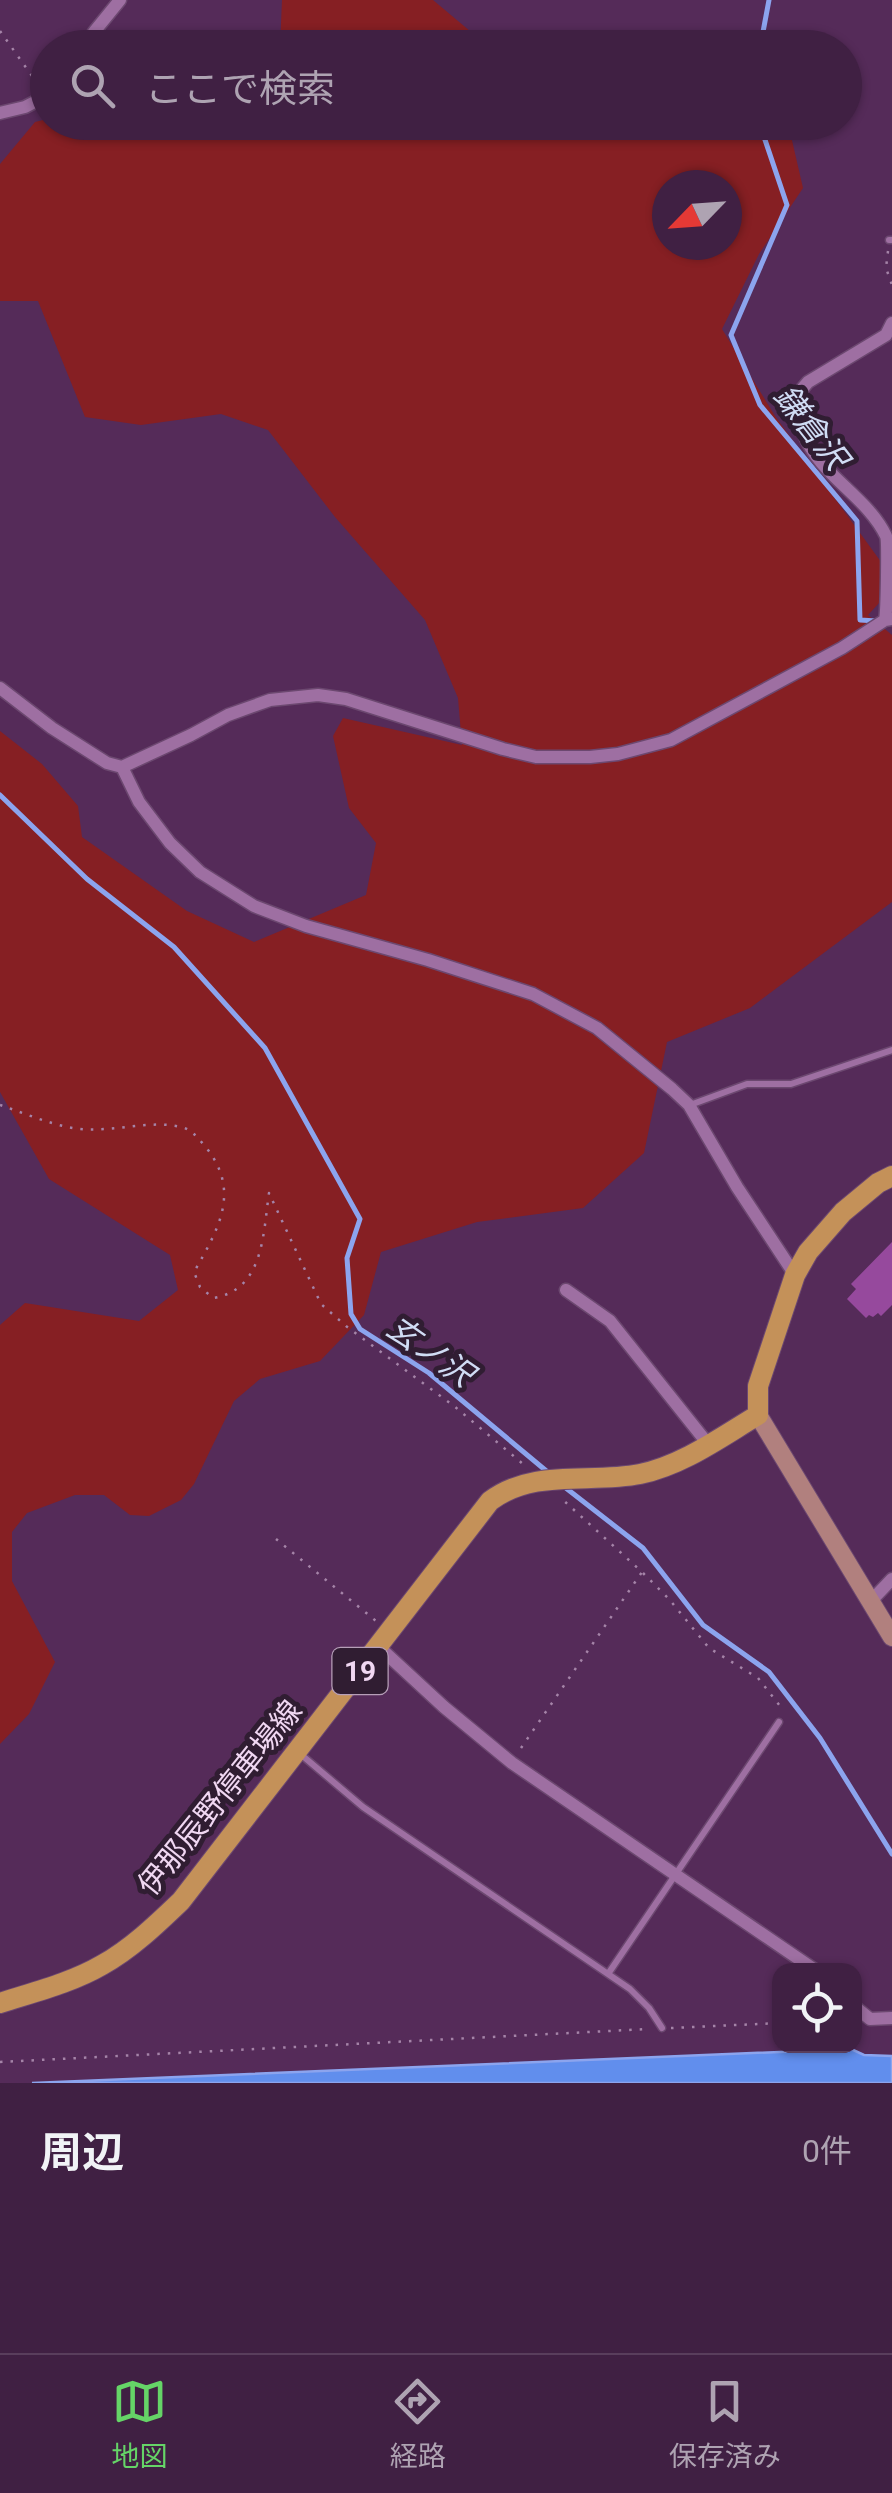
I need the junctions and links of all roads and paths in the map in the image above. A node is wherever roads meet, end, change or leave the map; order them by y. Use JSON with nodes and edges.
{"nodes":[{"id":1,"x":120,"y":0,"type":"edge"},
{"id":2,"x":96,"y":30,"type":"edge"},
{"id":3,"x":0,"y":32,"type":"edge"},
{"id":4,"x":30,"y":73,"type":"edge"},
{"id":5,"x":30,"y":104,"type":"edge"},
{"id":6,"x":0,"y":113,"type":"edge"},
{"id":7,"x":891,"y":240,"type":"edge"},
{"id":8,"x":892,"y":285,"type":"edge"},
{"id":9,"x":892,"y":322,"type":"edge"},
{"id":10,"x":889,"y":619,"type":"edge"},
{"id":11,"x":0,"y":688,"type":"edge"},
{"id":12,"x":122,"y":767,"type":"junction"},
{"id":13,"x":892,"y":1050,"type":"edge"},
{"id":14,"x":0,"y":1105,"type":"edge"},
{"id":15,"x":688,"y":1106,"type":"junction"},
{"id":16,"x":892,"y":1176,"type":"edge"},
{"id":17,"x":795,"y":1275,"type":"junction"},
{"id":18,"x":566,"y":1290,"type":"dead end"},
{"id":19,"x":758,"y":1415,"type":"junction"},
{"id":20,"x":708,"y":1444,"type":"junction"},
{"id":21,"x":542,"y":1480,"type":"junction"},
{"id":22,"x":276,"y":1539,"type":"dead end"},
{"id":23,"x":642,"y":1572,"type":"junction"},
{"id":24,"x":892,"y":1579,"type":"edge"},
{"id":25,"x":870,"y":1601,"type":"junction"},
{"id":26,"x":892,"y":1637,"type":"edge"},
{"id":27,"x":384,"y":1640,"type":"junction"},
{"id":28,"x":779,"y":1722,"type":"joint"},
{"id":29,"x":296,"y":1751,"type":"junction"},
{"id":30,"x":512,"y":1763,"type":"junction"},
{"id":31,"x":673,"y":1875,"type":"junction"},
{"id":32,"x":805,"y":1963,"type":"edge"},
{"id":33,"x":608,"y":1974,"type":"junction"},
{"id":34,"x":0,"y":2003,"type":"edge"},
{"id":35,"x":862,"y":2012,"type":"edge"},
{"id":36,"x":892,"y":2018,"type":"edge"},
{"id":37,"x":772,"y":2023,"type":"edge"},
{"id":38,"x":662,"y":2028,"type":"junction"},
{"id":39,"x":0,"y":2062,"type":"edge"}],
"edges":[{"from":1,"to":2,"type":"street"},
{"from":3,"to":4,"type":"path"},
{"from":5,"to":6,"type":"street"},
{"from":7,"to":8,"type":"path"},
{"from":9,"to":10,"type":"street"},
{"from":10,"to":12,"type":"street"},
{"from":11,"to":12,"type":"street"},
{"from":12,"to":15,"type":"street"},
{"from":13,"to":15,"type":"lane"},
{"from":14,"to":21,"type":"path"},
{"from":15,"to":17,"type":"street"},
{"from":16,"to":17,"type":"main road"},
{"from":17,"to":19,"type":"main road"},
{"from":18,"to":20,"type":"street"},
{"from":19,"to":20,"type":"main road","name":"伊那辰野停車場線","number":"19"},
{"from":19,"to":25,"type":"street"},
{"from":20,"to":21,"type":"main road","name":"伊那辰野停車場線","number":"19"},
{"from":21,"to":23,"type":"path"},
{"from":21,"to":27,"type":"main road","name":"伊那辰野停車場線","number":"19"},
{"from":22,"to":27,"type":"path"},
{"from":23,"to":28,"type":"path"},
{"from":23,"to":30,"type":"path"},
{"from":24,"to":25,"type":"street"},
{"from":25,"to":26,"type":"street"},
{"from":27,"to":29,"type":"main road","name":"伊那辰野停車場線","number":"19"},
{"from":27,"to":30,"type":"street"},
{"from":28,"to":31,"type":"lane"},
{"from":29,"to":33,"type":"lane"},
{"from":29,"to":34,"type":"main road","name":"伊那辰野停車場線","number":"19"},
{"from":30,"to":31,"type":"street"},
{"from":31,"to":32,"type":"street"},
{"from":31,"to":33,"type":"lane"},
{"from":33,"to":38,"type":"lane"},
{"from":35,"to":36,"type":"street"},
{"from":37,"to":38,"type":"path"},
{"from":38,"to":39,"type":"path"}]}
